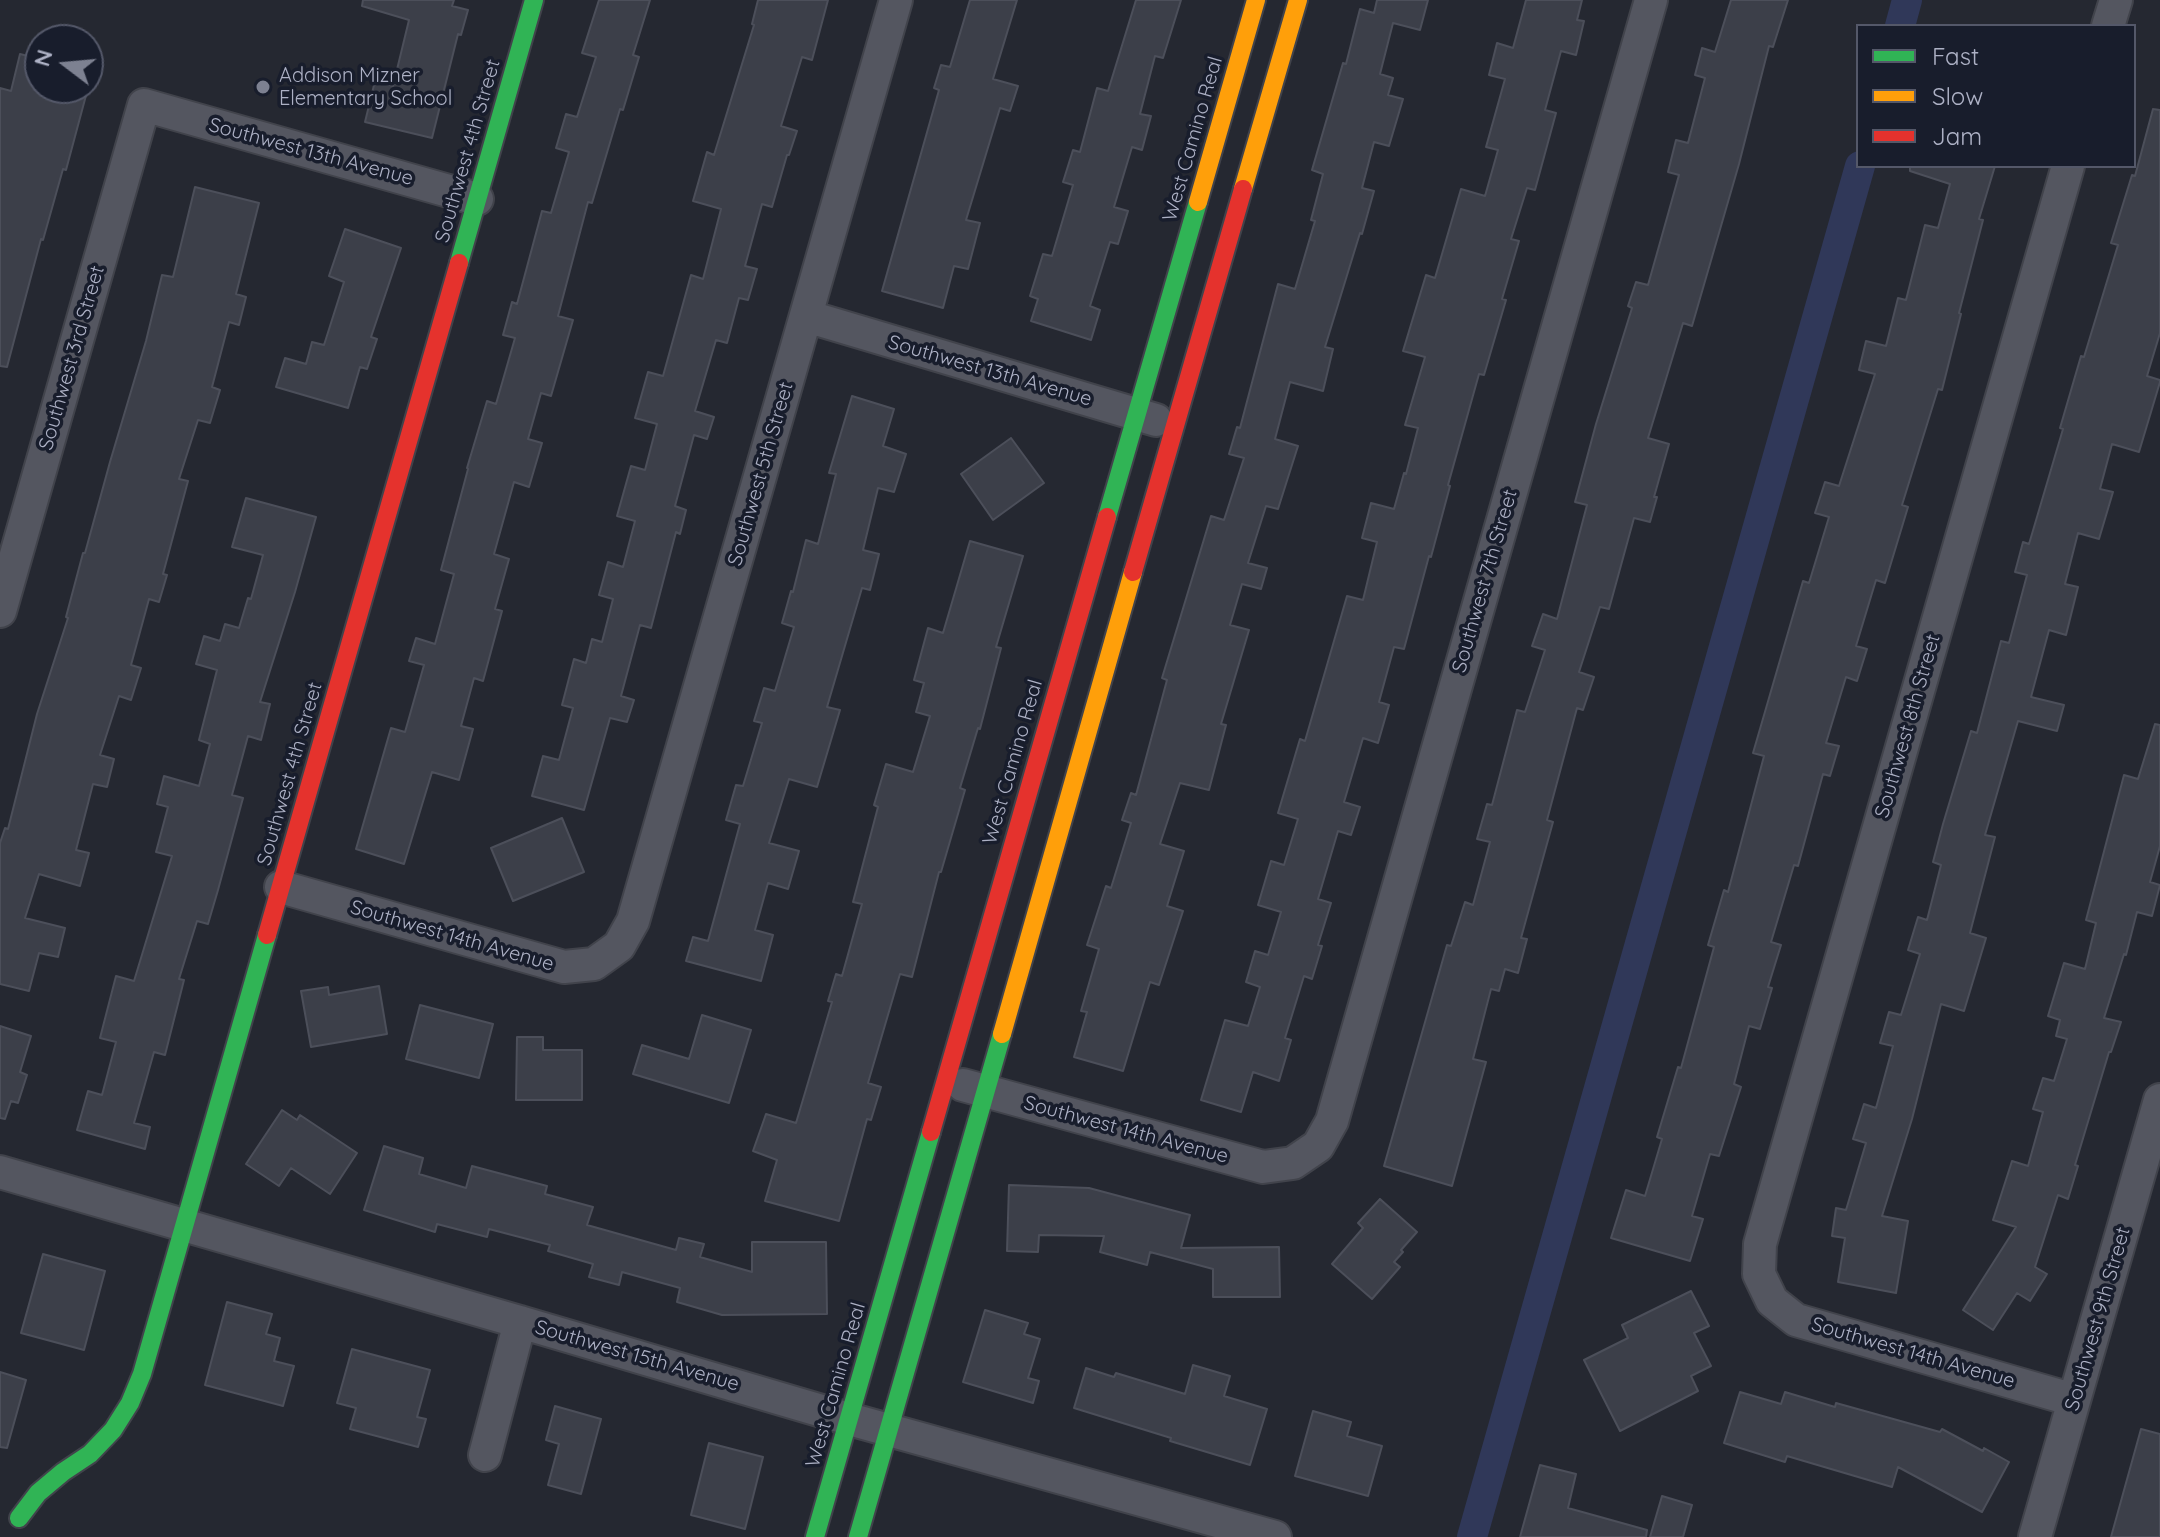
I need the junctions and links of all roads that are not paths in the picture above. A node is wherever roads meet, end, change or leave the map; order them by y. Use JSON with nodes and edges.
{"nodes":[{"id":1,"x":534,"y":0,"type":"edge"},
{"id":2,"x":896,"y":0,"type":"edge"},
{"id":3,"x":1256,"y":0,"type":"edge"},
{"id":4,"x":1298,"y":0,"type":"edge"},
{"id":5,"x":1651,"y":0,"type":"edge"},
{"id":6,"x":2116,"y":0,"type":"edge"},
{"id":7,"x":2109,"y":24,"type":"edge"},
{"id":8,"x":144,"y":105,"type":"joint"},
{"id":9,"x":2067,"y":168,"type":"edge"},
{"id":10,"x":477,"y":199,"type":"junction"},
{"id":11,"x":806,"y":316,"type":"junction"},
{"id":12,"x":1136,"y":414,"type":"junction"},
{"id":13,"x":1175,"y":425,"type":"junction"},
{"id":14,"x":0,"y":611,"type":"edge"},
{"id":15,"x":281,"y":887,"type":"junction"},
{"id":16,"x":619,"y":946,"type":"joint"},
{"id":17,"x":945,"y":1081,"type":"junction"},
{"id":18,"x":985,"y":1091,"type":"junction"},
{"id":19,"x":2160,"y":1100,"type":"edge"},
{"id":20,"x":1306,"y":1154,"type":"joint"},
{"id":21,"x":0,"y":1172,"type":"edge"},
{"id":22,"x":184,"y":1226,"type":"junction"},
{"id":23,"x":1765,"y":1286,"type":"joint"},
{"id":24,"x":520,"y":1322,"type":"junction"},
{"id":25,"x":2074,"y":1400,"type":"junction"},
{"id":26,"x":849,"y":1419,"type":"junction"},
{"id":27,"x":889,"y":1430,"type":"junction"},
{"id":28,"x":485,"y":1455,"type":"dead end"},
{"id":29,"x":9,"y":1522,"type":"edge"},
{"id":30,"x":1215,"y":1529,"type":"edge"},
{"id":31,"x":815,"y":1537,"type":"edge"},
{"id":32,"x":858,"y":1537,"type":"edge"},
{"id":33,"x":1275,"y":1537,"type":"edge"},
{"id":34,"x":2035,"y":1537,"type":"edge"}],
"edges":[{"from":1,"to":10,"type":"street","name":"Southwest 4th Street"},
{"from":2,"to":11,"type":"street","name":"Southwest 5th Street"},
{"from":3,"to":12,"type":"street","name":"West Camino Real"},
{"from":4,"to":13,"type":"street"},
{"from":5,"to":20,"type":"street","name":"Southwest 7th Street"},
{"from":6,"to":7,"type":"street"},
{"from":8,"to":10,"type":"street","name":"Southwest 13th Avenue"},
{"from":8,"to":14,"type":"street","name":"Southwest 3rd Street"},
{"from":9,"to":23,"type":"street","name":"Southwest 8th Street"},
{"from":10,"to":15,"type":"street","name":"Southwest 4th Street"},
{"from":11,"to":12,"type":"street","name":"Southwest 13th Avenue"},
{"from":11,"to":16,"type":"street","name":"Southwest 5th Street"},
{"from":12,"to":13,"type":"street","name":"Southwest 13th Avenue"},
{"from":12,"to":17,"type":"street","name":"West Camino Real"},
{"from":13,"to":18,"type":"street"},
{"from":15,"to":16,"type":"street","name":"Southwest 14th Avenue"},
{"from":15,"to":22,"type":"street","name":"Southwest 4th Street"},
{"from":17,"to":18,"type":"street","name":"Southwest 14th Avenue"},
{"from":17,"to":26,"type":"street","name":"West Camino Real"},
{"from":18,"to":20,"type":"street","name":"Southwest 14th Avenue"},
{"from":18,"to":27,"type":"street"},
{"from":19,"to":25,"type":"street","name":"Southwest 9th Street"},
{"from":21,"to":22,"type":"street","name":"Southwest 15th Avenue"},
{"from":22,"to":24,"type":"street","name":"Southwest 15th Avenue"},
{"from":22,"to":29,"type":"street","name":"Southwest 4th Street"},
{"from":23,"to":25,"type":"street","name":"Southwest 14th Avenue"},
{"from":24,"to":26,"type":"street","name":"Southwest 15th Avenue"},
{"from":24,"to":28,"type":"street"},
{"from":25,"to":34,"type":"street","name":"Southwest 9th Street"},
{"from":26,"to":27,"type":"street","name":"Southwest 15th Avenue"},
{"from":26,"to":31,"type":"street","name":"West Camino Real"},
{"from":27,"to":30,"type":"street","name":"Southwest 15th Avenue"},
{"from":27,"to":32,"type":"street"},
{"from":30,"to":33,"type":"street","name":"Southwest 15th Avenue"}]}
